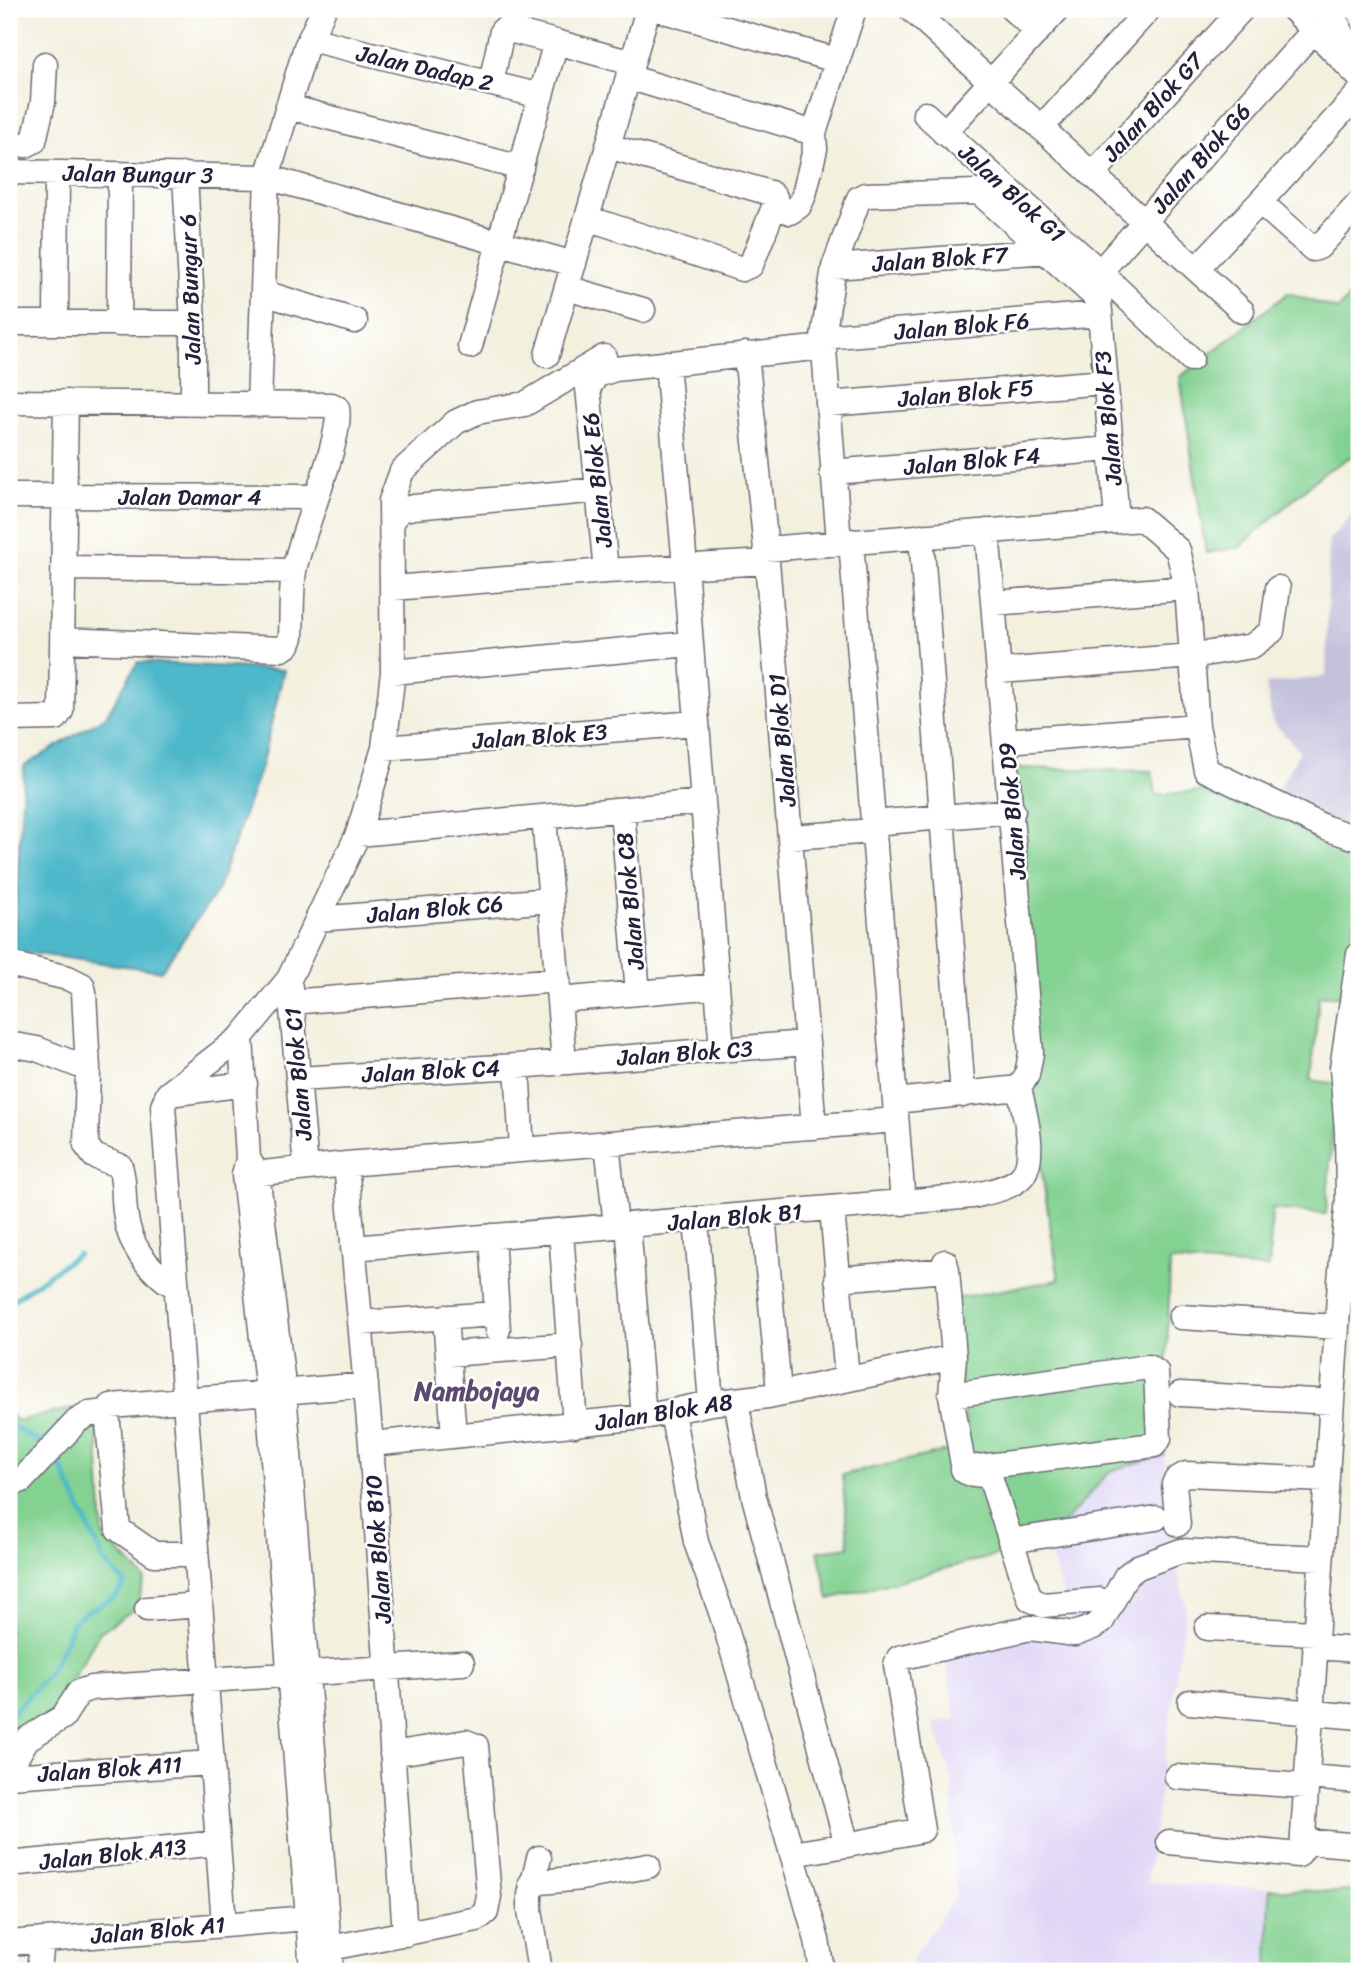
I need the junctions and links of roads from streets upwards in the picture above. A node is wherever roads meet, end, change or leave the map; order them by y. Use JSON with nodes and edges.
{"nodes":[{"id":1,"x":324,"y":9,"type":"edge"},
{"id":2,"x":648,"y":9,"type":"edge"},
{"id":3,"x":657,"y":9,"type":"edge"},
{"id":4,"x":854,"y":9,"type":"edge"},
{"id":5,"x":911,"y":9,"type":"edge"},
{"id":6,"x":1012,"y":9,"type":"edge"},
{"id":7,"x":1058,"y":9,"type":"edge"},
{"id":8,"x":1149,"y":9,"type":"edge"},
{"id":9,"x":1242,"y":9,"type":"edge"},
{"id":10,"x":1293,"y":9,"type":"edge"},
{"id":11,"x":1325,"y":23,"type":"edge"},
{"id":12,"x":1037,"y":31,"type":"junction"},
{"id":13,"x":310,"y":39,"type":"junction"},
{"id":14,"x":556,"y":43,"type":"junction"},
{"id":15,"x":836,"y":60,"type":"junction"},
{"id":16,"x":45,"y":64,"type":"dead end"},
{"id":17,"x":1359,"y":66,"type":"edge"},
{"id":18,"x":630,"y":70,"type":"junction"},
{"id":19,"x":1359,"y":77,"type":"edge"},
{"id":20,"x":991,"y":82,"type":"junction"},
{"id":21,"x":491,"y":83,"type":"junction"},
{"id":22,"x":1359,"y":93,"type":"edge"},
{"id":23,"x":541,"y":96,"type":"junction"},
{"id":24,"x":289,"y":107,"type":"junction"},
{"id":25,"x":925,"y":114,"type":"dead end"},
{"id":26,"x":1041,"y":128,"type":"junction"},
{"id":27,"x":944,"y":132,"type":"junction"},
{"id":28,"x":814,"y":133,"type":"junction"},
{"id":29,"x":9,"y":144,"type":"edge"},
{"id":30,"x":608,"y":146,"type":"junction"},
{"id":31,"x":521,"y":168,"type":"junction"},
{"id":32,"x":9,"y":172,"type":"edge"},
{"id":33,"x":57,"y":173,"type":"junction"},
{"id":34,"x":120,"y":174,"type":"junction"},
{"id":35,"x":1092,"y":175,"type":"junction"},
{"id":36,"x":185,"y":176,"type":"junction"},
{"id":37,"x":267,"y":177,"type":"junction"},
{"id":38,"x":1260,"y":202,"type":"junction"},
{"id":39,"x":1359,"y":203,"type":"edge"},
{"id":40,"x":774,"y":206,"type":"junction"},
{"id":41,"x":587,"y":218,"type":"junction"},
{"id":42,"x":1144,"y":222,"type":"junction"},
{"id":43,"x":499,"y":244,"type":"junction"},
{"id":44,"x":1046,"y":251,"type":"junction"},
{"id":45,"x":574,"y":264,"type":"junction"},
{"id":46,"x":834,"y":267,"type":"junction"},
{"id":47,"x":1196,"y":269,"type":"junction"},
{"id":48,"x":1093,"y":279,"type":"junction"},
{"id":49,"x":567,"y":288,"type":"junction"},
{"id":50,"x":264,"y":293,"type":"junction"},
{"id":51,"x":643,"y":310,"type":"dead end"},
{"id":52,"x":1242,"y":311,"type":"dead end"},
{"id":53,"x":1100,"y":314,"type":"junction"},
{"id":54,"x":355,"y":321,"type":"dead end"},
{"id":55,"x":9,"y":323,"type":"edge"},
{"id":56,"x":56,"y":323,"type":"junction"},
{"id":57,"x":193,"y":323,"type":"junction"},
{"id":58,"x":119,"y":324,"type":"junction"},
{"id":59,"x":824,"y":342,"type":"junction"},
{"id":60,"x":470,"y":346,"type":"dead end"},
{"id":61,"x":746,"y":354,"type":"junction"},
{"id":62,"x":547,"y":355,"type":"dead end"},
{"id":63,"x":604,"y":356,"type":"dead end"},
{"id":64,"x":1191,"y":359,"type":"dead end"},
{"id":65,"x":667,"y":363,"type":"junction"},
{"id":66,"x":1105,"y":382,"type":"junction"},
{"id":67,"x":588,"y":388,"type":"joint"},
{"id":68,"x":9,"y":402,"type":"edge"},
{"id":69,"x":66,"y":402,"type":"junction"},
{"id":70,"x":192,"y":402,"type":"junction"},
{"id":71,"x":828,"y":404,"type":"junction"},
{"id":72,"x":259,"y":405,"type":"junction"},
{"id":73,"x":1111,"y":449,"type":"junction"},
{"id":74,"x":832,"y":472,"type":"junction"},
{"id":75,"x":599,"y":490,"type":"junction"},
{"id":76,"x":9,"y":496,"type":"edge"},
{"id":77,"x":65,"y":496,"type":"junction"},
{"id":78,"x":315,"y":497,"type":"junction"},
{"id":79,"x":1116,"y":521,"type":"junction"},
{"id":80,"x":392,"y":522,"type":"junction"},
{"id":81,"x":987,"y":531,"type":"junction"},
{"id":82,"x":921,"y":536,"type":"junction"},
{"id":83,"x":845,"y":542,"type":"junction"},
{"id":84,"x":766,"y":555,"type":"junction"},
{"id":85,"x":685,"y":566,"type":"junction"},
{"id":86,"x":64,"y":568,"type":"junction"},
{"id":87,"x":294,"y":571,"type":"junction"},
{"id":88,"x":606,"y":571,"type":"junction"},
{"id":89,"x":1278,"y":588,"type":"dead end"},
{"id":90,"x":393,"y":589,"type":"junction"},
{"id":91,"x":1187,"y":589,"type":"junction"},
{"id":92,"x":994,"y":603,"type":"junction"},
{"id":93,"x":63,"y":640,"type":"junction"},
{"id":94,"x":689,"y":644,"type":"junction"},
{"id":95,"x":1192,"y":656,"type":"junction"},
{"id":96,"x":1000,"y":671,"type":"junction"},
{"id":97,"x":393,"y":672,"type":"junction"},
{"id":98,"x":9,"y":719,"type":"edge"},
{"id":99,"x":696,"y":723,"type":"junction"},
{"id":100,"x":1197,"y":726,"type":"junction"},
{"id":101,"x":1006,"y":741,"type":"junction"},
{"id":102,"x":384,"y":748,"type":"junction"},
{"id":103,"x":702,"y":802,"type":"junction"},
{"id":104,"x":622,"y":810,"type":"junction"},
{"id":105,"x":1013,"y":811,"type":"junction"},
{"id":106,"x":544,"y":817,"type":"junction"},
{"id":107,"x":942,"y":817,"type":"junction"},
{"id":108,"x":873,"y":827,"type":"junction"},
{"id":109,"x":358,"y":834,"type":"junction"},
{"id":110,"x":790,"y":838,"type":"junction"},
{"id":111,"x":1359,"y":839,"type":"edge"},
{"id":112,"x":551,"y":900,"type":"junction"},
{"id":113,"x":318,"y":919,"type":"junction"},
{"id":114,"x":1359,"y":954,"type":"edge"},
{"id":115,"x":9,"y":964,"type":"edge"},
{"id":116,"x":717,"y":986,"type":"junction"},
{"id":117,"x":558,"y":990,"type":"junction"},
{"id":118,"x":290,"y":991,"type":"junction"},
{"id":119,"x":638,"y":993,"type":"junction"},
{"id":120,"x":1356,"y":1005,"type":"edge"},
{"id":121,"x":241,"y":1037,"type":"junction"},
{"id":122,"x":806,"y":1043,"type":"junction"},
{"id":123,"x":9,"y":1044,"type":"edge"},
{"id":124,"x":722,"y":1050,"type":"junction"},
{"id":125,"x":564,"y":1062,"type":"junction"},
{"id":126,"x":517,"y":1066,"type":"junction"},
{"id":127,"x":88,"y":1069,"type":"junction"},
{"id":128,"x":1351,"y":1069,"type":"edge"},
{"id":129,"x":298,"y":1079,"type":"junction"},
{"id":130,"x":246,"y":1084,"type":"junction"},
{"id":131,"x":1019,"y":1088,"type":"junction"},
{"id":132,"x":168,"y":1094,"type":"junction"},
{"id":133,"x":963,"y":1095,"type":"junction"},
{"id":134,"x":895,"y":1111,"type":"junction"},
{"id":135,"x":814,"y":1126,"type":"junction"},
{"id":136,"x":1353,"y":1131,"type":"edge"},
{"id":137,"x":607,"y":1143,"type":"junction"},
{"id":138,"x":522,"y":1150,"type":"junction"},
{"id":139,"x":346,"y":1164,"type":"junction"},
{"id":140,"x":306,"y":1168,"type":"junction"},
{"id":141,"x":250,"y":1169,"type":"junction"},
{"id":142,"x":1353,"y":1198,"type":"edge"},
{"id":143,"x":903,"y":1203,"type":"junction"},
{"id":144,"x":832,"y":1209,"type":"junction"},
{"id":145,"x":763,"y":1214,"type":"junction"},
{"id":146,"x":696,"y":1220,"type":"junction"},
{"id":147,"x":622,"y":1226,"type":"junction"},
{"id":148,"x":561,"y":1231,"type":"junction"},
{"id":149,"x":492,"y":1236,"type":"junction"},
{"id":150,"x":353,"y":1248,"type":"junction"},
{"id":151,"x":837,"y":1279,"type":"junction"},
{"id":152,"x":1349,"y":1282,"type":"edge"},
{"id":153,"x":176,"y":1287,"type":"junction"},
{"id":154,"x":497,"y":1314,"type":"junction"},
{"id":155,"x":446,"y":1317,"type":"junction"},
{"id":156,"x":1181,"y":1317,"type":"dead end"},
{"id":157,"x":360,"y":1323,"type":"junction"},
{"id":158,"x":1336,"y":1328,"type":"junction"},
{"id":159,"x":569,"y":1345,"type":"junction"},
{"id":160,"x":499,"y":1350,"type":"junction"},
{"id":161,"x":448,"y":1354,"type":"junction"},
{"id":162,"x":954,"y":1357,"type":"junction"},
{"id":163,"x":847,"y":1378,"type":"junction"},
{"id":164,"x":366,"y":1385,"type":"junction"},
{"id":165,"x":276,"y":1392,"type":"junction"},
{"id":166,"x":779,"y":1392,"type":"junction"},
{"id":167,"x":1180,"y":1394,"type":"dead end"},
{"id":168,"x":951,"y":1395,"type":"junction"},
{"id":169,"x":184,"y":1401,"type":"junction"},
{"id":170,"x":736,"y":1401,"type":"junction"},
{"id":171,"x":1332,"y":1402,"type":"junction"},
{"id":172,"x":712,"y":1403,"type":"junction"},
{"id":173,"x":107,"y":1412,"type":"junction"},
{"id":174,"x":673,"y":1412,"type":"junction"},
{"id":175,"x":644,"y":1417,"type":"junction"},
{"id":176,"x":575,"y":1425,"type":"junction"},
{"id":177,"x":454,"y":1436,"type":"junction"},
{"id":178,"x":371,"y":1444,"type":"junction"},
{"id":179,"x":963,"y":1469,"type":"junction"},
{"id":180,"x":9,"y":1478,"type":"edge"},
{"id":181,"x":1326,"y":1480,"type":"junction"},
{"id":182,"x":1010,"y":1541,"type":"junction"},
{"id":183,"x":196,"y":1554,"type":"junction"},
{"id":184,"x":1321,"y":1558,"type":"junction"},
{"id":185,"x":1100,"y":1600,"type":"dead end"},
{"id":186,"x":200,"y":1605,"type":"junction"},
{"id":187,"x":147,"y":1609,"type":"dead end"},
{"id":188,"x":1207,"y":1628,"type":"dead end"},
{"id":189,"x":1316,"y":1640,"type":"junction"},
{"id":190,"x":1359,"y":1650,"type":"edge"},
{"id":191,"x":462,"y":1663,"type":"dead end"},
{"id":192,"x":386,"y":1669,"type":"junction"},
{"id":193,"x":296,"y":1676,"type":"junction"},
{"id":194,"x":206,"y":1682,"type":"junction"},
{"id":195,"x":1190,"y":1702,"type":"dead end"},
{"id":196,"x":1311,"y":1713,"type":"junction"},
{"id":197,"x":1359,"y":1717,"type":"edge"},
{"id":198,"x":392,"y":1754,"type":"junction"},
{"id":199,"x":212,"y":1763,"type":"junction"},
{"id":200,"x":9,"y":1770,"type":"edge"},
{"id":201,"x":9,"y":1776,"type":"edge"},
{"id":202,"x":1177,"y":1777,"type":"dead end"},
{"id":203,"x":1359,"y":1781,"type":"edge"},
{"id":204,"x":1306,"y":1782,"type":"junction"},
{"id":205,"x":1303,"y":1841,"type":"junction"},
{"id":206,"x":1169,"y":1842,"type":"dead end"},
{"id":207,"x":218,"y":1843,"type":"junction"},
{"id":208,"x":848,"y":1845,"type":"junction"},
{"id":209,"x":1359,"y":1846,"type":"edge"},
{"id":210,"x":792,"y":1854,"type":"junction"},
{"id":211,"x":539,"y":1858,"type":"dead end"},
{"id":212,"x":9,"y":1864,"type":"edge"},
{"id":213,"x":648,"y":1866,"type":"dead end"},
{"id":214,"x":531,"y":1883,"type":"junction"},
{"id":215,"x":307,"y":1918,"type":"junction"},
{"id":216,"x":225,"y":1924,"type":"junction"},
{"id":217,"x":405,"y":1934,"type":"junction"},
{"id":218,"x":42,"y":1940,"type":"junction"},
{"id":219,"x":9,"y":1943,"type":"edge"},
{"id":220,"x":320,"y":1961,"type":"edge"},
{"id":221,"x":39,"y":1971,"type":"edge"},
{"id":222,"x":540,"y":1971,"type":"edge"},
{"id":223,"x":822,"y":1971,"type":"edge"}],
"edges":[{"from":1,"to":13,"type":"street"},
{"from":2,"to":18,"type":"street"},
{"from":3,"to":15,"type":"street"},
{"from":4,"to":15,"type":"street"},
{"from":5,"to":20,"type":"street"},
{"from":6,"to":12,"type":"street"},
{"from":7,"to":12,"type":"street"},
{"from":8,"to":26,"type":"street"},
{"from":9,"to":35,"type":"street","name":"Jalan Blok G7"},
{"from":10,"to":11,"type":"street"},
{"from":11,"to":17,"type":"street"},
{"from":11,"to":19,"type":"street"},
{"from":11,"to":42,"type":"street","name":"Jalan Blok G6"},
{"from":12,"to":20,"type":"street"},
{"from":13,"to":21,"type":"street","name":"Jalan Dadap 2"},
{"from":13,"to":24,"type":"street"},
{"from":14,"to":18,"type":"street"},
{"from":14,"to":21,"type":"street"},
{"from":14,"to":23,"type":"street"},
{"from":15,"to":28,"type":"street"},
{"from":16,"to":29,"type":"street"},
{"from":18,"to":28,"type":"street"},
{"from":18,"to":30,"type":"street"},
{"from":20,"to":26,"type":"street"},
{"from":20,"to":27,"type":"street"},
{"from":21,"to":23,"type":"street","name":"Jalan Dadap 2"},
{"from":22,"to":38,"type":"street"},
{"from":23,"to":31,"type":"street"},
{"from":24,"to":31,"type":"street"},
{"from":24,"to":37,"type":"street"},
{"from":25,"to":27,"type":"street","name":"Jalan Blok G1"},
{"from":26,"to":35,"type":"street"},
{"from":27,"to":48,"type":"street","name":"Jalan Blok G1"},
{"from":28,"to":40,"type":"street"},
{"from":30,"to":40,"type":"street"},
{"from":30,"to":41,"type":"street"},
{"from":31,"to":43,"type":"street"},
{"from":32,"to":33,"type":"street","name":"Jalan Bungur 3"},
{"from":33,"to":34,"type":"street","name":"Jalan Bungur 3"},
{"from":33,"to":56,"type":"street"},
{"from":34,"to":36,"type":"street","name":"Jalan Bungur 3"},
{"from":34,"to":58,"type":"street"},
{"from":35,"to":42,"type":"street"},
{"from":36,"to":37,"type":"street","name":"Jalan Bungur 3"},
{"from":36,"to":57,"type":"street","name":"Jalan Bungur 6"},
{"from":37,"to":43,"type":"street","name":"Jalan Bungur 3"},
{"from":37,"to":50,"type":"street"},
{"from":38,"to":39,"type":"street"},
{"from":38,"to":47,"type":"street"},
{"from":40,"to":41,"type":"street"},
{"from":41,"to":45,"type":"street"},
{"from":42,"to":47,"type":"street"},
{"from":42,"to":48,"type":"street","name":"Jalan Blok G6"},
{"from":43,"to":45,"type":"street","name":"Jalan Bungur 3"},
{"from":43,"to":60,"type":"street"},
{"from":44,"to":46,"type":"street","name":"Jalan Blok F7"},
{"from":44,"to":46,"type":"street"},
{"from":44,"to":48,"type":"street"},
{"from":45,"to":49,"type":"street"},
{"from":46,"to":59,"type":"street"},
{"from":47,"to":52,"type":"street"},
{"from":48,"to":53,"type":"street"},
{"from":48,"to":64,"type":"street"},
{"from":49,"to":51,"type":"street"},
{"from":49,"to":62,"type":"street"},
{"from":50,"to":54,"type":"street"},
{"from":50,"to":72,"type":"street"},
{"from":53,"to":59,"type":"street","name":"Jalan Blok F6"},
{"from":53,"to":66,"type":"street","name":"Jalan Blok F3"},
{"from":55,"to":56,"type":"street"},
{"from":56,"to":58,"type":"street"},
{"from":57,"to":58,"type":"street"},
{"from":57,"to":70,"type":"street","name":"Jalan Bungur 6"},
{"from":59,"to":61,"type":"street","name":"Jalan Blok F6"},
{"from":59,"to":71,"type":"street"},
{"from":61,"to":65,"type":"street","name":"Jalan Blok F6"},
{"from":61,"to":84,"type":"street","name":"Jalan Blok D1"},
{"from":63,"to":80,"type":"street"},
{"from":65,"to":67,"type":"street","name":"Jalan Blok F6"},
{"from":65,"to":85,"type":"street"},
{"from":66,"to":71,"type":"street","name":"Jalan Blok F5"},
{"from":66,"to":73,"type":"street","name":"Jalan Blok F3"},
{"from":67,"to":75,"type":"street","name":"Jalan Blok E6"},
{"from":68,"to":69,"type":"street"},
{"from":69,"to":70,"type":"street"},
{"from":69,"to":77,"type":"street"},
{"from":70,"to":72,"type":"street"},
{"from":71,"to":74,"type":"street"},
{"from":72,"to":78,"type":"street"},
{"from":73,"to":74,"type":"street","name":"Jalan Blok F4"},
{"from":73,"to":79,"type":"street","name":"Jalan Blok F3"},
{"from":74,"to":83,"type":"street"},
{"from":75,"to":80,"type":"street"},
{"from":75,"to":88,"type":"street","name":"Jalan Blok E6"},
{"from":76,"to":77,"type":"street","name":"Jalan Damar 4"},
{"from":77,"to":78,"type":"street","name":"Jalan Damar 4"},
{"from":77,"to":86,"type":"street"},
{"from":78,"to":87,"type":"street"},
{"from":79,"to":81,"type":"street"},
{"from":79,"to":91,"type":"street"},
{"from":80,"to":90,"type":"street"},
{"from":81,"to":82,"type":"street"},
{"from":81,"to":92,"type":"street","name":"Jalan Blok D9"},
{"from":82,"to":83,"type":"street"},
{"from":82,"to":107,"type":"street"},
{"from":83,"to":84,"type":"street"},
{"from":83,"to":108,"type":"street"},
{"from":84,"to":85,"type":"street"},
{"from":84,"to":110,"type":"street","name":"Jalan Blok D1"},
{"from":85,"to":88,"type":"street"},
{"from":85,"to":94,"type":"street"},
{"from":86,"to":87,"type":"street"},
{"from":86,"to":93,"type":"street"},
{"from":87,"to":93,"type":"street"},
{"from":88,"to":90,"type":"street"},
{"from":89,"to":95,"type":"street"},
{"from":90,"to":97,"type":"street"},
{"from":91,"to":92,"type":"street"},
{"from":91,"to":95,"type":"street"},
{"from":92,"to":96,"type":"street","name":"Jalan Blok D9"},
{"from":93,"to":98,"type":"street"},
{"from":94,"to":97,"type":"street"},
{"from":94,"to":99,"type":"street"},
{"from":95,"to":96,"type":"street"},
{"from":95,"to":100,"type":"street"},
{"from":96,"to":101,"type":"street","name":"Jalan Blok D9"},
{"from":97,"to":102,"type":"street"},
{"from":99,"to":102,"type":"street","name":"Jalan Blok E3"},
{"from":99,"to":103,"type":"street"},
{"from":100,"to":101,"type":"street"},
{"from":100,"to":111,"type":"street"},
{"from":101,"to":105,"type":"street","name":"Jalan Blok D9"},
{"from":102,"to":109,"type":"street"},
{"from":103,"to":104,"type":"street"},
{"from":103,"to":116,"type":"street"},
{"from":104,"to":106,"type":"street"},
{"from":104,"to":119,"type":"street","name":"Jalan Blok C8"},
{"from":105,"to":107,"type":"street"},
{"from":105,"to":131,"type":"street","name":"Jalan Blok D9"},
{"from":106,"to":109,"type":"street"},
{"from":106,"to":112,"type":"street"},
{"from":107,"to":108,"type":"street"},
{"from":107,"to":133,"type":"street"},
{"from":108,"to":110,"type":"street"},
{"from":108,"to":134,"type":"street"},
{"from":109,"to":113,"type":"street"},
{"from":110,"to":122,"type":"street","name":"Jalan Blok D1"},
{"from":112,"to":113,"type":"street","name":"Jalan Blok C6"},
{"from":112,"to":117,"type":"street"},
{"from":113,"to":118,"type":"street"},
{"from":114,"to":120,"type":"street"},
{"from":115,"to":127,"type":"street"},
{"from":116,"to":119,"type":"street"},
{"from":116,"to":124,"type":"street"},
{"from":117,"to":118,"type":"street"},
{"from":117,"to":119,"type":"street"},
{"from":117,"to":125,"type":"street"},
{"from":118,"to":121,"type":"street"},
{"from":118,"to":129,"type":"street","name":"Jalan Blok C1"},
{"from":120,"to":128,"type":"street"},
{"from":121,"to":130,"type":"street"},
{"from":121,"to":132,"type":"street"},
{"from":122,"to":124,"type":"street","name":"Jalan Blok C3"},
{"from":122,"to":135,"type":"street","name":"Jalan Blok D1"},
{"from":123,"to":127,"type":"street"},
{"from":124,"to":125,"type":"street","name":"Jalan Blok C3"},
{"from":125,"to":126,"type":"street","name":"Jalan Blok C4"},
{"from":126,"to":129,"type":"street","name":"Jalan Blok C4"},
{"from":126,"to":138,"type":"street"},
{"from":127,"to":153,"type":"street"},
{"from":128,"to":136,"type":"street"},
{"from":129,"to":140,"type":"street","name":"Jalan Blok C1"},
{"from":130,"to":132,"type":"street"},
{"from":130,"to":141,"type":"street"},
{"from":131,"to":133,"type":"street"},
{"from":131,"to":143,"type":"street","name":"Jalan Blok B1"},
{"from":132,"to":153,"type":"street"},
{"from":133,"to":134,"type":"street"},
{"from":134,"to":135,"type":"street"},
{"from":134,"to":143,"type":"street"},
{"from":135,"to":137,"type":"street"},
{"from":136,"to":142,"type":"street"},
{"from":137,"to":138,"type":"street"},
{"from":137,"to":147,"type":"street"},
{"from":138,"to":139,"type":"street"},
{"from":139,"to":140,"type":"street"},
{"from":139,"to":150,"type":"street","name":"Jalan Blok B10"},
{"from":140,"to":141,"type":"street"},
{"from":141,"to":165,"type":"street"},
{"from":142,"to":152,"type":"street"},
{"from":143,"to":144,"type":"street","name":"Jalan Blok B1"},
{"from":144,"to":145,"type":"street","name":"Jalan Blok B1"},
{"from":144,"to":151,"type":"street"},
{"from":145,"to":146,"type":"street","name":"Jalan Blok B1"},
{"from":145,"to":166,"type":"street"},
{"from":146,"to":147,"type":"street","name":"Jalan Blok B1"},
{"from":146,"to":172,"type":"street"},
{"from":147,"to":148,"type":"street","name":"Jalan Blok B1"},
{"from":147,"to":175,"type":"street"},
{"from":148,"to":149,"type":"street","name":"Jalan Blok B1"},
{"from":148,"to":159,"type":"street"},
{"from":149,"to":150,"type":"street","name":"Jalan Blok B1"},
{"from":149,"to":154,"type":"street"},
{"from":150,"to":157,"type":"street","name":"Jalan Blok B10"},
{"from":151,"to":162,"type":"street"},
{"from":151,"to":163,"type":"street"},
{"from":152,"to":158,"type":"street"},
{"from":153,"to":169,"type":"street"},
{"from":154,"to":155,"type":"street"},
{"from":154,"to":160,"type":"street"},
{"from":155,"to":157,"type":"street"},
{"from":155,"to":161,"type":"street"},
{"from":156,"to":158,"type":"street"},
{"from":157,"to":164,"type":"street","name":"Jalan Blok B10"},
{"from":158,"to":171,"type":"street"},
{"from":159,"to":160,"type":"street"},
{"from":159,"to":176,"type":"street"},
{"from":160,"to":161,"type":"street"},
{"from":161,"to":177,"type":"street"},
{"from":162,"to":163,"type":"street","name":"Jalan Blok A8"},
{"from":162,"to":168,"type":"street"},
{"from":163,"to":166,"type":"street","name":"Jalan Blok A8"},
{"from":164,"to":165,"type":"street"},
{"from":164,"to":178,"type":"street","name":"Jalan Blok B10"},
{"from":165,"to":169,"type":"street"},
{"from":165,"to":193,"type":"street"},
{"from":166,"to":170,"type":"street","name":"Jalan Blok A8"},
{"from":167,"to":171,"type":"street"},
{"from":168,"to":179,"type":"street"},
{"from":168,"to":179,"type":"street"},
{"from":169,"to":173,"type":"street"},
{"from":169,"to":183,"type":"street"},
{"from":170,"to":172,"type":"street","name":"Jalan Blok A8"},
{"from":170,"to":208,"type":"street"},
{"from":171,"to":181,"type":"street"},
{"from":172,"to":174,"type":"street","name":"Jalan Blok A8"},
{"from":173,"to":180,"type":"street"},
{"from":173,"to":183,"type":"street"},
{"from":174,"to":175,"type":"street","name":"Jalan Blok A8"},
{"from":174,"to":210,"type":"street"},
{"from":175,"to":176,"type":"street","name":"Jalan Blok A8"},
{"from":176,"to":177,"type":"street","name":"Jalan Blok A8"},
{"from":177,"to":178,"type":"street","name":"Jalan Blok A8"},
{"from":178,"to":192,"type":"street","name":"Jalan Blok B10"},
{"from":179,"to":182,"type":"street"},
{"from":181,"to":182,"type":"street"},
{"from":181,"to":184,"type":"street"},
{"from":182,"to":185,"type":"street"},
{"from":183,"to":186,"type":"street"},
{"from":184,"to":189,"type":"street"},
{"from":184,"to":208,"type":"street"},
{"from":186,"to":187,"type":"street"},
{"from":186,"to":194,"type":"street"},
{"from":188,"to":189,"type":"street"},
{"from":189,"to":190,"type":"street"},
{"from":189,"to":196,"type":"street"},
{"from":191,"to":192,"type":"street"},
{"from":192,"to":193,"type":"street"},
{"from":192,"to":198,"type":"street","name":"Jalan Blok B10"},
{"from":193,"to":194,"type":"street"},
{"from":193,"to":215,"type":"street"},
{"from":193,"to":220,"type":"street"},
{"from":194,"to":199,"type":"street"},
{"from":194,"to":200,"type":"street"},
{"from":195,"to":196,"type":"street"},
{"from":196,"to":197,"type":"street"},
{"from":196,"to":204,"type":"street"},
{"from":198,"to":217,"type":"street","name":"Jalan Blok B10"},
{"from":198,"to":217,"type":"street"},
{"from":199,"to":201,"type":"street","name":"Jalan Blok A11"},
{"from":199,"to":207,"type":"street"},
{"from":202,"to":204,"type":"street"},
{"from":203,"to":204,"type":"street"},
{"from":204,"to":205,"type":"street"},
{"from":205,"to":206,"type":"street"},
{"from":205,"to":209,"type":"street"},
{"from":207,"to":212,"type":"street","name":"Jalan Blok A13"},
{"from":207,"to":216,"type":"street"},
{"from":208,"to":210,"type":"street"},
{"from":210,"to":223,"type":"street"},
{"from":211,"to":214,"type":"street"},
{"from":213,"to":214,"type":"street"},
{"from":214,"to":222,"type":"street"},
{"from":215,"to":216,"type":"street","name":"Jalan Blok A1"},
{"from":215,"to":220,"type":"street"},
{"from":216,"to":218,"type":"street","name":"Jalan Blok A1"},
{"from":217,"to":220,"type":"street"},
{"from":218,"to":219,"type":"street","name":"Jalan Blok A1"},
{"from":218,"to":221,"type":"street"}]}
